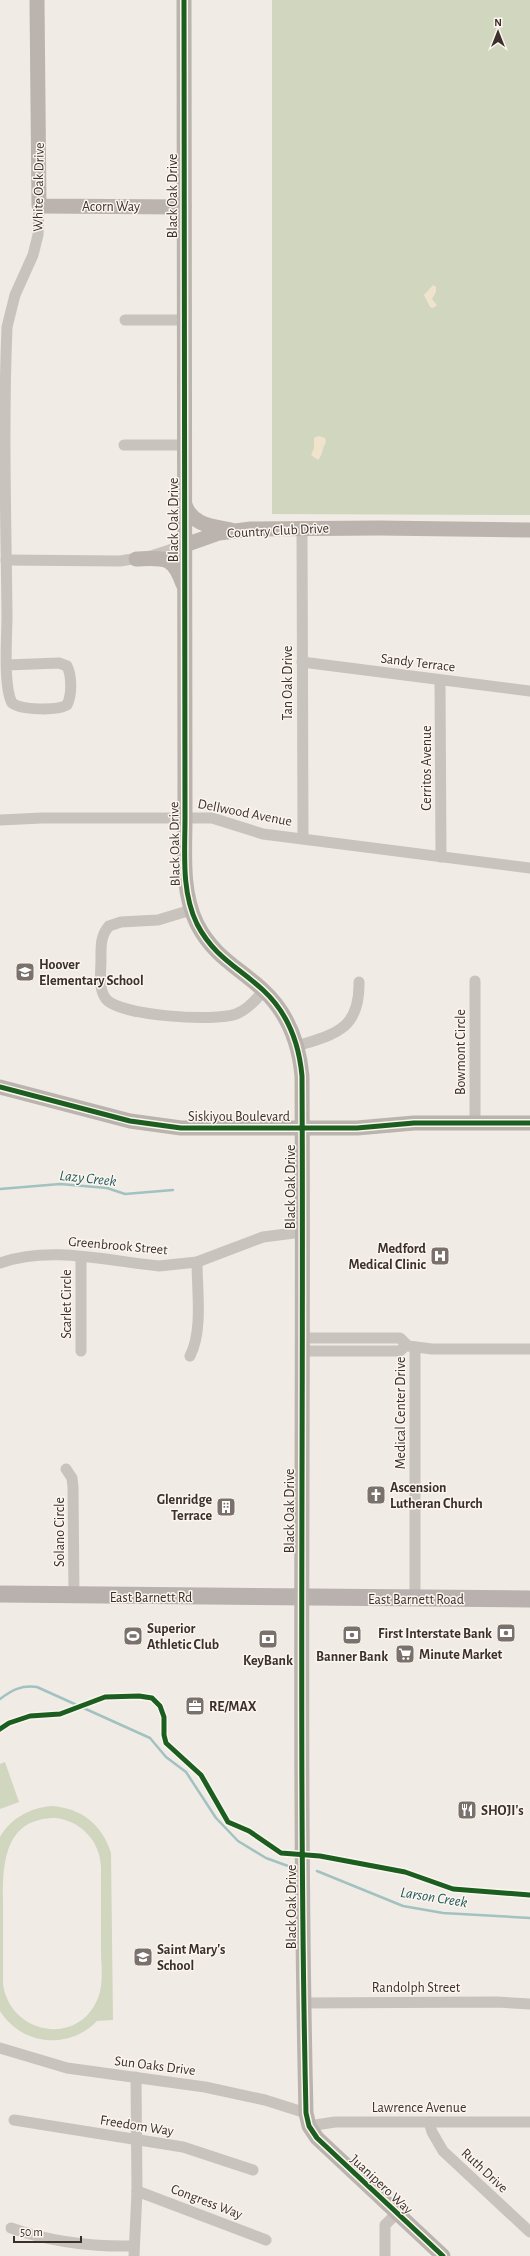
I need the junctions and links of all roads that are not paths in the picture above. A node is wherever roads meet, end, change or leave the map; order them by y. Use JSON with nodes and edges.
{"nodes":[{"id":1,"x":37,"y":0,"type":"edge"},
{"id":2,"x":184,"y":0,"type":"edge"},
{"id":3,"x":39,"y":206,"type":"junction"},
{"id":4,"x":184,"y":207,"type":"junction"},
{"id":5,"x":125,"y":320,"type":"dead end"},
{"id":6,"x":184,"y":320,"type":"junction"},
{"id":7,"x":124,"y":445,"type":"dead end"},
{"id":8,"x":185,"y":446,"type":"junction"},
{"id":9,"x":185,"y":505,"type":"junction"},
{"id":10,"x":302,"y":528,"type":"junction"},
{"id":11,"x":234,"y":530,"type":"junction"},
{"id":12,"x":530,"y":530,"type":"edge"},
{"id":13,"x":185,"y":545,"type":"junction"},
{"id":14,"x":136,"y":559,"type":"junction"},
{"id":15,"x":6,"y":560,"type":"junction"},
{"id":16,"x":185,"y":592,"type":"junction"},
{"id":17,"x":302,"y":662,"type":"junction"},
{"id":18,"x":7,"y":665,"type":"junction"},
{"id":19,"x":440,"y":680,"type":"junction"},
{"id":20,"x":530,"y":691,"type":"edge"},
{"id":21,"x":185,"y":817,"type":"junction"},
{"id":22,"x":0,"y":820,"type":"edge"},
{"id":23,"x":303,"y":838,"type":"junction"},
{"id":24,"x":441,"y":857,"type":"junction"},
{"id":25,"x":530,"y":868,"type":"edge"},
{"id":26,"x":191,"y":910,"type":"junction"},
{"id":27,"x":475,"y":981,"type":"dead end"},
{"id":28,"x":358,"y":982,"type":"dead end"},
{"id":29,"x":263,"y":991,"type":"junction"},
{"id":30,"x":297,"y":1046,"type":"junction"},
{"id":31,"x":0,"y":1087,"type":"edge"},
{"id":32,"x":475,"y":1123,"type":"junction"},
{"id":33,"x":530,"y":1123,"type":"edge"},
{"id":34,"x":302,"y":1128,"type":"junction"},
{"id":35,"x":302,"y":1232,"type":"junction"},
{"id":36,"x":81,"y":1258,"type":"junction"},
{"id":37,"x":196,"y":1262,"type":"junction"},
{"id":38,"x":0,"y":1263,"type":"edge"},
{"id":39,"x":302,"y":1344,"type":"junction"},
{"id":40,"x":410,"y":1346,"type":"junction"},
{"id":41,"x":530,"y":1349,"type":"edge"},
{"id":42,"x":81,"y":1351,"type":"dead end"},
{"id":43,"x":190,"y":1356,"type":"dead end"},
{"id":44,"x":66,"y":1469,"type":"dead end"},
{"id":45,"x":0,"y":1594,"type":"edge"},
{"id":46,"x":74,"y":1596,"type":"junction"},
{"id":47,"x":302,"y":1598,"type":"junction"},
{"id":48,"x":415,"y":1598,"type":"junction"},
{"id":49,"x":530,"y":1599,"type":"edge"},
{"id":50,"x":303,"y":2003,"type":"junction"},
{"id":51,"x":530,"y":2004,"type":"edge"},
{"id":52,"x":0,"y":2048,"type":"edge"},
{"id":53,"x":136,"y":2077,"type":"junction"},
{"id":54,"x":14,"y":2120,"type":"dead end"},
{"id":55,"x":307,"y":2120,"type":"junction"},
{"id":56,"x":429,"y":2122,"type":"junction"},
{"id":57,"x":530,"y":2122,"type":"edge"},
{"id":58,"x":136,"y":2141,"type":"junction"},
{"id":59,"x":253,"y":2170,"type":"dead end"},
{"id":60,"x":137,"y":2191,"type":"junction"},
{"id":61,"x":396,"y":2214,"type":"junction"},
{"id":62,"x":11,"y":2228,"type":"dead end"},
{"id":63,"x":530,"y":2232,"type":"edge"},
{"id":64,"x":266,"y":2240,"type":"dead end"},
{"id":65,"x":134,"y":2251,"type":"edge"},
{"id":66,"x":385,"y":2256,"type":"edge"},
{"id":67,"x":443,"y":2256,"type":"edge"}],
"edges":[{"from":1,"to":3,"type":"street","name":"White Oak Drive"},
{"from":2,"to":4,"type":"street","name":"Black Oak Drive"},
{"from":3,"to":4,"type":"street","name":"Acorn Way"},
{"from":3,"to":15,"type":"street","name":"White Oak Drive"},
{"from":4,"to":6,"type":"street","name":"Black Oak Drive"},
{"from":5,"to":6,"type":"street"},
{"from":6,"to":8,"type":"street","name":"Black Oak Drive"},
{"from":7,"to":8,"type":"street"},
{"from":8,"to":9,"type":"street","name":"Black Oak Drive"},
{"from":9,"to":11,"type":"street"},
{"from":9,"to":13,"type":"street","name":"Black Oak Drive"},
{"from":10,"to":11,"type":"street","name":"Country Club Drive"},
{"from":10,"to":12,"type":"street","name":"Country Club Drive"},
{"from":10,"to":17,"type":"street","name":"Tan Oak Drive"},
{"from":11,"to":13,"type":"street","name":"Country Club Drive"},
{"from":13,"to":14,"type":"street","name":"Country Club Drive"},
{"from":13,"to":16,"type":"street","name":"Black Oak Drive"},
{"from":14,"to":15,"type":"street","name":"Country Club Drive"},
{"from":14,"to":16,"type":"street"},
{"from":15,"to":18,"type":"street","name":"White Oak Drive"},
{"from":16,"to":21,"type":"street","name":"Black Oak Drive"},
{"from":17,"to":19,"type":"street","name":"Sandy Terrace"},
{"from":17,"to":23,"type":"street","name":"Tan Oak Drive"},
{"from":18,"to":18,"type":"street","name":"White Oak Drive"},
{"from":19,"to":20,"type":"street","name":"Sandy Terrace"},
{"from":19,"to":24,"type":"street","name":"Cerritos Avenue"},
{"from":21,"to":22,"type":"street","name":"Dellwood Avenue"},
{"from":21,"to":23,"type":"street","name":"Dellwood Avenue"},
{"from":21,"to":26,"type":"street","name":"Black Oak Drive"},
{"from":23,"to":24,"type":"street","name":"Dellwood Avenue"},
{"from":24,"to":25,"type":"street","name":"Dellwood Avenue"},
{"from":26,"to":29,"type":"street","name":"Black Oak Drive"},
{"from":26,"to":29,"type":"street"},
{"from":27,"to":32,"type":"street","name":"Bowmont Circle"},
{"from":28,"to":30,"type":"street"},
{"from":29,"to":30,"type":"street","name":"Black Oak Drive"},
{"from":30,"to":34,"type":"street","name":"Black Oak Drive"},
{"from":31,"to":34,"type":"street","name":"Siskiyou Boulevard"},
{"from":32,"to":33,"type":"street","name":"Siskiyou Boulevard"},
{"from":32,"to":34,"type":"street","name":"Siskiyou Boulevard"},
{"from":34,"to":35,"type":"street","name":"Black Oak Drive"},
{"from":35,"to":37,"type":"street","name":"Greenbrook Street"},
{"from":35,"to":39,"type":"street","name":"Black Oak Drive"},
{"from":36,"to":37,"type":"street","name":"Greenbrook Street"},
{"from":36,"to":38,"type":"street","name":"Greenbrook Street"},
{"from":36,"to":42,"type":"street","name":"Scarlet Circle"},
{"from":37,"to":43,"type":"street"},
{"from":39,"to":40,"type":"street","name":"Medical Center Drive"},
{"from":39,"to":47,"type":"street","name":"Black Oak Drive"},
{"from":40,"to":41,"type":"street","name":"Medical Center Drive"},
{"from":40,"to":48,"type":"street","name":"Medical Center Drive"},
{"from":44,"to":46,"type":"street","name":"Solano Circle"},
{"from":45,"to":46,"type":"main road","name":"East Barnett Rd"},
{"from":46,"to":47,"type":"main road","name":"East Barnett Rd"},
{"from":47,"to":48,"type":"main road","name":"East Barnett Road"},
{"from":47,"to":50,"type":"street","name":"Black Oak Drive"},
{"from":48,"to":49,"type":"main road","name":"East Barnett Road"},
{"from":50,"to":51,"type":"street","name":"Randolph Street"},
{"from":50,"to":55,"type":"street","name":"Black Oak Drive"},
{"from":52,"to":53,"type":"street","name":"Sun Oaks Drive"},
{"from":53,"to":55,"type":"street","name":"Sun Oaks Drive"},
{"from":53,"to":58,"type":"street"},
{"from":54,"to":58,"type":"street","name":"Freedom Way"},
{"from":55,"to":56,"type":"street","name":"Lawrence Avenue"},
{"from":55,"to":61,"type":"street","name":"Juanipero Way"},
{"from":56,"to":57,"type":"street","name":"Lawrence Avenue"},
{"from":56,"to":63,"type":"street","name":"Ruth Drive"},
{"from":58,"to":59,"type":"street","name":"Freedom Way"},
{"from":58,"to":60,"type":"street"},
{"from":60,"to":64,"type":"street","name":"Congress Way"},
{"from":60,"to":65,"type":"street"},
{"from":61,"to":66,"type":"street"},
{"from":61,"to":67,"type":"street","name":"Juanipero Way"},
{"from":62,"to":65,"type":"street"}]}
